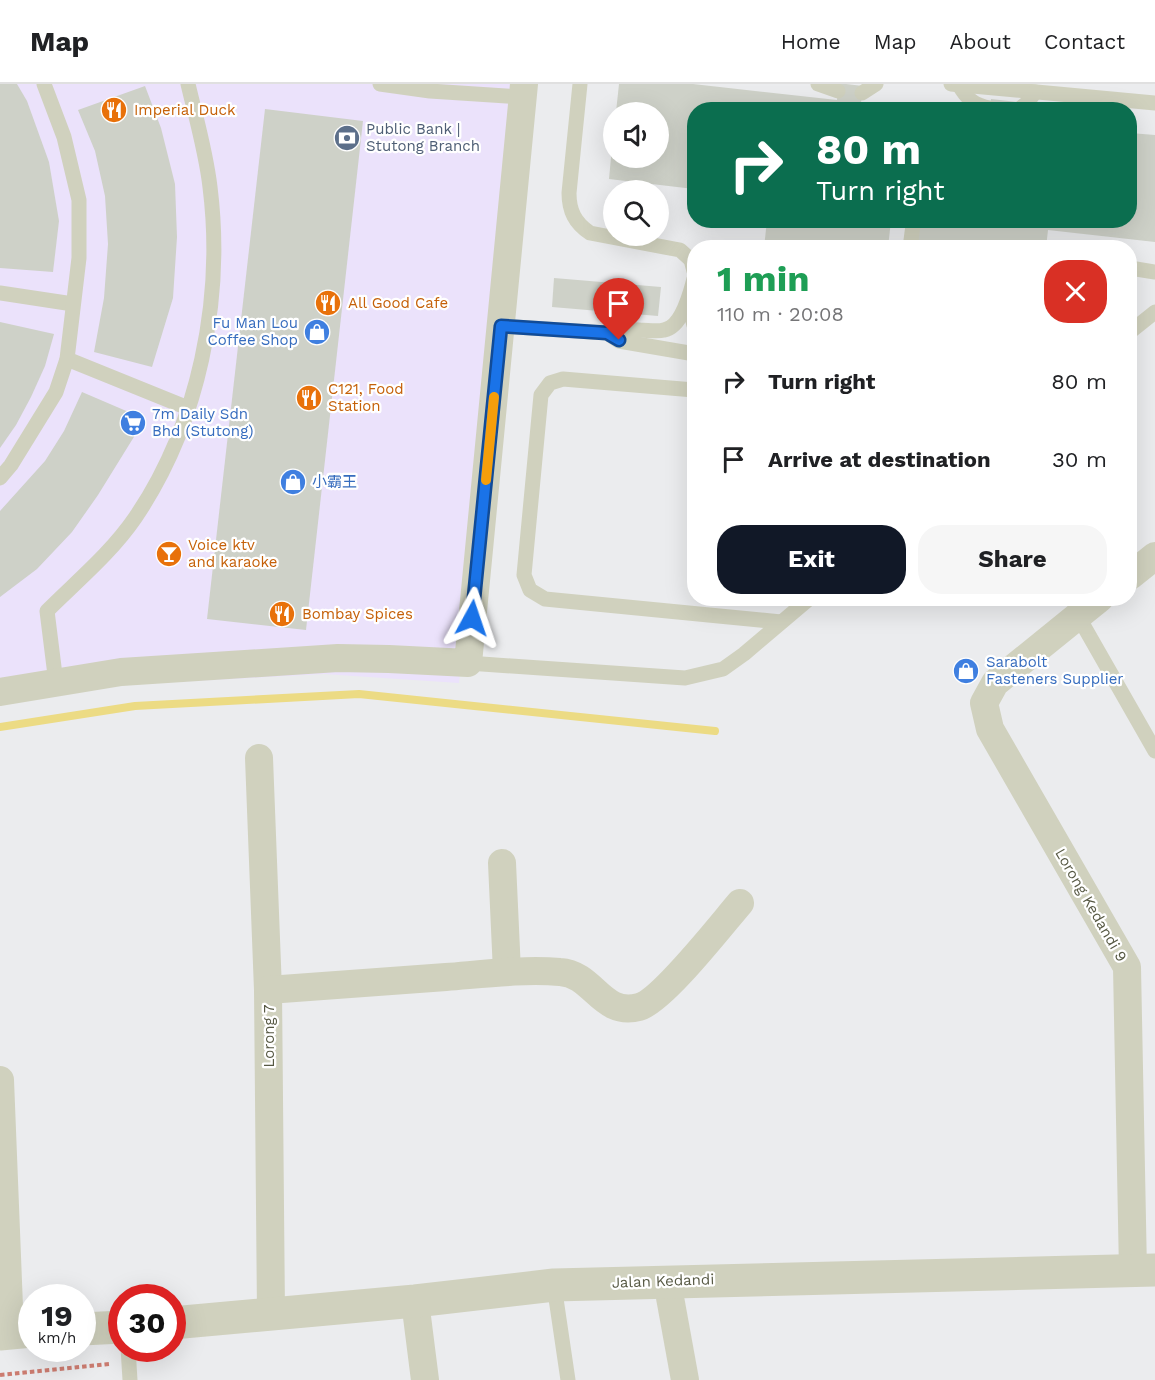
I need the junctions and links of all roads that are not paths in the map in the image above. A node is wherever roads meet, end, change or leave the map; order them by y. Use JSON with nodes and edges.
{"nodes":[{"id":1,"x":44,"y":84,"type":"edge"},
{"id":2,"x":188,"y":84,"type":"edge"},
{"id":3,"x":380,"y":84,"type":"edge"},
{"id":4,"x":580,"y":84,"type":"edge"},
{"id":5,"x":819,"y":84,"type":"edge"},
{"id":6,"x":876,"y":84,"type":"edge"},
{"id":7,"x":955,"y":84,"type":"edge"},
{"id":8,"x":522,"y":90,"type":"edge"},
{"id":9,"x":838,"y":91,"type":"dead end"},
{"id":10,"x":1035,"y":92,"type":"junction"},
{"id":11,"x":862,"y":93,"type":"dead end"},
{"id":12,"x":972,"y":102,"type":"edge"},
{"id":13,"x":1028,"y":102,"type":"edge"},
{"id":14,"x":1155,"y":103,"type":"edge"},
{"id":15,"x":687,"y":256,"type":"edge"},
{"id":16,"x":1137,"y":269,"type":"edge"},
{"id":17,"x":1155,"y":272,"type":"edge"},
{"id":18,"x":0,"y":293,"type":"edge"},
{"id":19,"x":74,"y":304,"type":"junction"},
{"id":20,"x":687,"y":304,"type":"edge"},
{"id":21,"x":1155,"y":312,"type":"edge"},
{"id":22,"x":1137,"y":325,"type":"edge"},
{"id":23,"x":501,"y":326,"type":"junction"},
{"id":24,"x":607,"y":333,"type":"junction"},
{"id":25,"x":687,"y":353,"type":"edge"},
{"id":26,"x":67,"y":359,"type":"junction"},
{"id":27,"x":687,"y":389,"type":"edge"},
{"id":28,"x":189,"y":408,"type":"junction"},
{"id":29,"x":0,"y":478,"type":"edge"},
{"id":30,"x":1155,"y":556,"type":"edge"},
{"id":31,"x":1137,"y":570,"type":"edge"},
{"id":32,"x":800,"y":606,"type":"edge"},
{"id":33,"x":1090,"y":606,"type":"edge"},
{"id":34,"x":1078,"y":616,"type":"junction"},
{"id":35,"x":781,"y":622,"type":"junction"},
{"id":36,"x":468,"y":663,"type":"junction"},
{"id":37,"x":56,"y":683,"type":"junction"},
{"id":38,"x":0,"y":692,"type":"edge"},
{"id":39,"x":1155,"y":751,"type":"edge"},
{"id":40,"x":259,"y":758,"type":"dead end"},
{"id":41,"x":502,"y":862,"type":"dead end"},
{"id":42,"x":740,"y":903,"type":"dead end"},
{"id":43,"x":507,"y":972,"type":"junction"},
{"id":44,"x":268,"y":990,"type":"junction"},
{"id":45,"x":0,"y":1080,"type":"edge"},
{"id":46,"x":1144,"y":1270,"type":"edge"},
{"id":47,"x":667,"y":1281,"type":"junction"},
{"id":48,"x":554,"y":1285,"type":"junction"},
{"id":49,"x":415,"y":1301,"type":"junction"},
{"id":50,"x":271,"y":1314,"type":"junction"},
{"id":51,"x":186,"y":1322,"type":"edge"},
{"id":52,"x":14,"y":1333,"type":"edge"},
{"id":53,"x":129,"y":1362,"type":"edge"},
{"id":54,"x":130,"y":1380,"type":"edge"},
{"id":55,"x":425,"y":1380,"type":"edge"},
{"id":56,"x":568,"y":1380,"type":"edge"},
{"id":57,"x":685,"y":1380,"type":"edge"}],
"edges":[{"from":1,"to":19,"type":"lane"},
{"from":2,"to":28,"type":"lane"},
{"from":3,"to":8,"type":"lane"},
{"from":4,"to":15,"type":"lane"},
{"from":5,"to":9,"type":"lane"},
{"from":6,"to":11,"type":"lane"},
{"from":7,"to":10,"type":"lane"},
{"from":7,"to":12,"type":"lane"},
{"from":8,"to":23,"type":"street"},
{"from":10,"to":13,"type":"lane"},
{"from":10,"to":14,"type":"lane"},
{"from":16,"to":17,"type":"lane"},
{"from":18,"to":19,"type":"lane"},
{"from":19,"to":26,"type":"lane"},
{"from":20,"to":24,"type":"lane"},
{"from":21,"to":22,"type":"lane"},
{"from":23,"to":24,"type":"lane"},
{"from":23,"to":36,"type":"street"},
{"from":24,"to":25,"type":"lane"},
{"from":26,"to":28,"type":"lane"},
{"from":26,"to":29,"type":"lane"},
{"from":27,"to":35,"type":"lane"},
{"from":28,"to":37,"type":"lane"},
{"from":30,"to":31,"type":"street"},
{"from":32,"to":35,"type":"lane"},
{"from":33,"to":34,"type":"street"},
{"from":34,"to":39,"type":"lane"},
{"from":34,"to":46,"type":"street","name":"Lorong Kedandi 9"},
{"from":35,"to":36,"type":"lane"},
{"from":36,"to":37,"type":"street"},
{"from":37,"to":38,"type":"street"},
{"from":40,"to":44,"type":"street","name":"Lorong 7"},
{"from":41,"to":43,"type":"street"},
{"from":42,"to":43,"type":"street"},
{"from":43,"to":44,"type":"street"},
{"from":44,"to":50,"type":"street","name":"Lorong 7"},
{"from":45,"to":52,"type":"street"},
{"from":46,"to":47,"type":"street","name":"Jalan Kedandi"},
{"from":47,"to":48,"type":"street","name":"Jalan Kedandi"},
{"from":47,"to":57,"type":"street"},
{"from":48,"to":49,"type":"street","name":"Jalan Kedandi"},
{"from":48,"to":56,"type":"lane"},
{"from":49,"to":50,"type":"street","name":"Jalan Kedandi"},
{"from":49,"to":55,"type":"street"},
{"from":50,"to":51,"type":"street","name":"Jalan Kedandi"},
{"from":53,"to":54,"type":"lane"}]}
